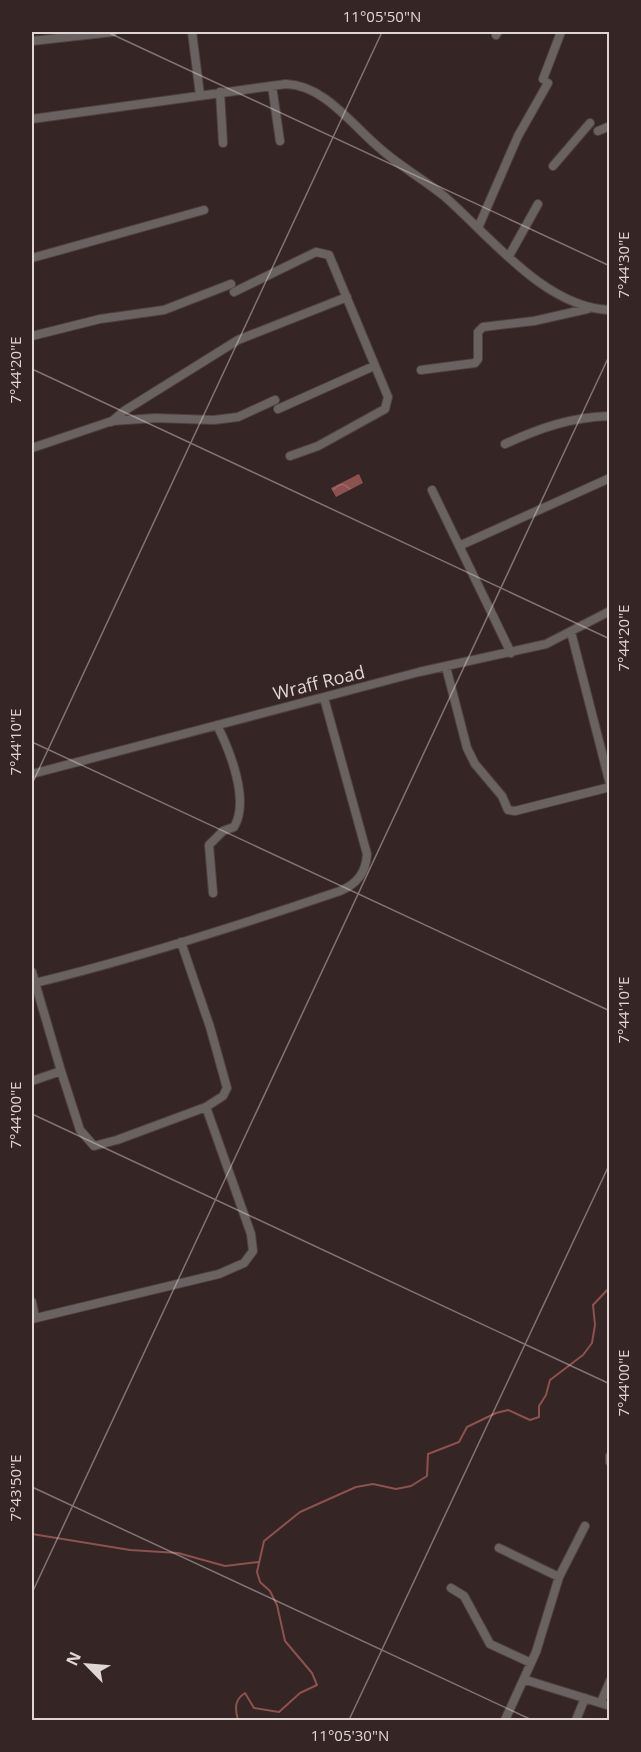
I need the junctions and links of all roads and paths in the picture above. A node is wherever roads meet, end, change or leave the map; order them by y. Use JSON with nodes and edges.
{"nodes":[{"id":1,"x":113,"y":32,"type":"edge"},
{"id":2,"x":192,"y":32,"type":"edge"},
{"id":3,"x":561,"y":32,"type":"edge"},
{"id":4,"x":32,"y":41,"type":"edge"},
{"id":5,"x":272,"y":86,"type":"junction"},
{"id":6,"x":220,"y":92,"type":"junction"},
{"id":7,"x":200,"y":95,"type":"junction"},
{"id":8,"x":32,"y":119,"type":"edge"},
{"id":9,"x":590,"y":123,"type":"dead end"},
{"id":10,"x":609,"y":126,"type":"edge"},
{"id":11,"x":598,"y":131,"type":"dead end"},
{"id":12,"x":280,"y":141,"type":"dead end"},
{"id":13,"x":223,"y":143,"type":"dead end"},
{"id":14,"x":553,"y":166,"type":"dead end"},
{"id":15,"x":538,"y":204,"type":"dead end"},
{"id":16,"x":204,"y":210,"type":"dead end"},
{"id":17,"x":478,"y":228,"type":"junction"},
{"id":18,"x":508,"y":256,"type":"junction"},
{"id":19,"x":32,"y":258,"type":"edge"},
{"id":20,"x":347,"y":297,"type":"junction"},
{"id":21,"x":587,"y":309,"type":"junction"},
{"id":22,"x":609,"y":310,"type":"edge"},
{"id":23,"x":32,"y":336,"type":"edge"},
{"id":24,"x":374,"y":366,"type":"junction"},
{"id":25,"x":421,"y":370,"type":"dead end"},
{"id":26,"x":275,"y":400,"type":"dead end"},
{"id":27,"x":278,"y":409,"type":"dead end"},
{"id":28,"x":609,"y":416,"type":"edge"},
{"id":29,"x":111,"y":422,"type":"junction"},
{"id":30,"x":505,"y":444,"type":"dead end"},
{"id":31,"x":32,"y":448,"type":"edge"},
{"id":32,"x":290,"y":456,"type":"dead end"},
{"id":33,"x":609,"y":478,"type":"edge"},
{"id":34,"x":432,"y":490,"type":"dead end"},
{"id":35,"x":459,"y":546,"type":"junction"},
{"id":36,"x":609,"y":610,"type":"edge"},
{"id":37,"x":571,"y":632,"type":"junction"},
{"id":38,"x":511,"y":653,"type":"junction"},
{"id":39,"x":446,"y":667,"type":"junction"},
{"id":40,"x":324,"y":698,"type":"junction"},
{"id":41,"x":217,"y":725,"type":"junction"},
{"id":42,"x":32,"y":774,"type":"edge"},
{"id":43,"x":609,"y":785,"type":"edge"},
{"id":44,"x":213,"y":893,"type":"dead end"},
{"id":45,"x":181,"y":942,"type":"junction"},
{"id":46,"x":32,"y":972,"type":"edge"},
{"id":47,"x":35,"y":983,"type":"junction"},
{"id":48,"x":61,"y":1071,"type":"junction"},
{"id":49,"x":32,"y":1082,"type":"edge"},
{"id":50,"x":206,"y":1107,"type":"junction"},
{"id":51,"x":32,"y":1302,"type":"edge"},
{"id":52,"x":33,"y":1319,"type":"edge"},
{"id":53,"x":609,"y":1456,"type":"edge"},
{"id":54,"x":609,"y":1461,"type":"edge"},
{"id":55,"x":585,"y":1526,"type":"dead end"},
{"id":56,"x":499,"y":1548,"type":"dead end"},
{"id":57,"x":559,"y":1577,"type":"junction"},
{"id":58,"x":451,"y":1588,"type":"dead end"},
{"id":59,"x":531,"y":1663,"type":"junction"},
{"id":60,"x":526,"y":1680,"type":"junction"},
{"id":61,"x":609,"y":1681,"type":"edge"},
{"id":62,"x":585,"y":1698,"type":"junction"},
{"id":63,"x":605,"y":1704,"type":"edge"},
{"id":64,"x":505,"y":1720,"type":"edge"},
{"id":65,"x":576,"y":1720,"type":"edge"}],
"edges":[{"from":1,"to":4,"type":"street"},
{"from":2,"to":7,"type":"street"},
{"from":3,"to":17,"type":"street"},
{"from":5,"to":6,"type":"street"},
{"from":5,"to":12,"type":"street"},
{"from":5,"to":17,"type":"street"},
{"from":6,"to":7,"type":"street"},
{"from":6,"to":13,"type":"street"},
{"from":7,"to":8,"type":"street"},
{"from":9,"to":14,"type":"street"},
{"from":10,"to":11,"type":"street"},
{"from":15,"to":18,"type":"street"},
{"from":16,"to":19,"type":"street"},
{"from":17,"to":18,"type":"street"},
{"from":18,"to":21,"type":"street"},
{"from":20,"to":23,"type":"street"},
{"from":20,"to":24,"type":"street"},
{"from":20,"to":29,"type":"street"},
{"from":21,"to":22,"type":"street"},
{"from":21,"to":25,"type":"street"},
{"from":24,"to":27,"type":"street"},
{"from":24,"to":32,"type":"street"},
{"from":26,"to":29,"type":"street"},
{"from":28,"to":30,"type":"street"},
{"from":29,"to":31,"type":"street"},
{"from":33,"to":35,"type":"street"},
{"from":34,"to":35,"type":"street"},
{"from":35,"to":38,"type":"street"},
{"from":36,"to":37,"type":"street","name":"Wraff Road"},
{"from":37,"to":38,"type":"street","name":"Wraff Road"},
{"from":37,"to":43,"type":"street"},
{"from":38,"to":39,"type":"street","name":"Wraff Road"},
{"from":39,"to":40,"type":"street","name":"Wraff Road"},
{"from":39,"to":43,"type":"street"},
{"from":40,"to":41,"type":"street","name":"Wraff Road"},
{"from":40,"to":45,"type":"street"},
{"from":41,"to":42,"type":"street","name":"Wraff Road"},
{"from":41,"to":44,"type":"street"},
{"from":45,"to":47,"type":"street"},
{"from":45,"to":50,"type":"street"},
{"from":46,"to":47,"type":"street"},
{"from":47,"to":48,"type":"street"},
{"from":48,"to":49,"type":"street"},
{"from":48,"to":50,"type":"street"},
{"from":50,"to":52,"type":"street"},
{"from":51,"to":52,"type":"street"},
{"from":53,"to":54,"type":"street"},
{"from":55,"to":57,"type":"street"},
{"from":56,"to":57,"type":"street"},
{"from":57,"to":59,"type":"street"},
{"from":58,"to":59,"type":"street"},
{"from":59,"to":60,"type":"street"},
{"from":60,"to":62,"type":"street"},
{"from":60,"to":64,"type":"street"},
{"from":61,"to":63,"type":"street"},
{"from":62,"to":63,"type":"street"},
{"from":62,"to":65,"type":"street"}]}
